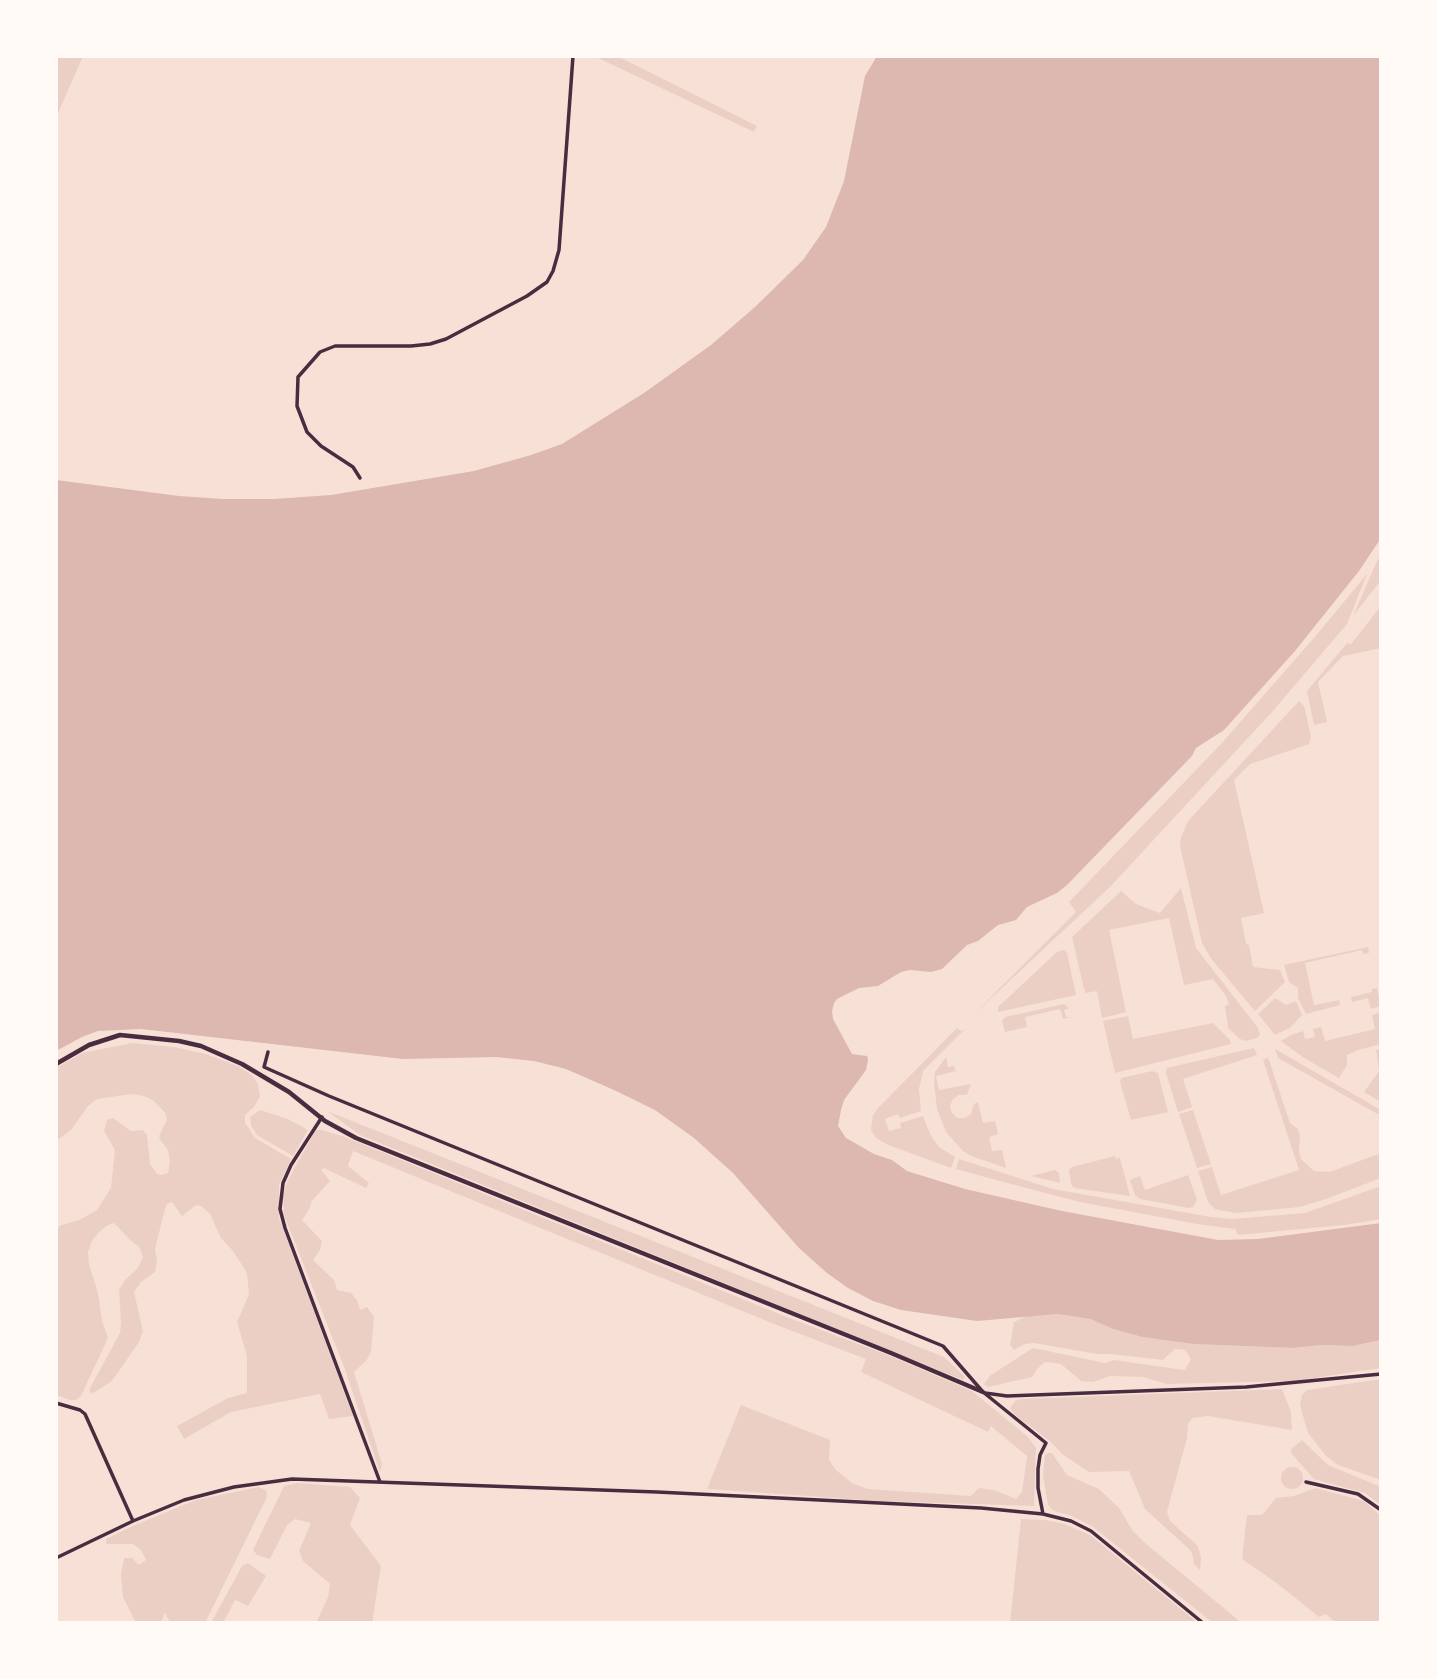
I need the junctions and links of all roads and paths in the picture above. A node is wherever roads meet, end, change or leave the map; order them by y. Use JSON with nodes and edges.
{"nodes":[{"id":1,"x":573,"y":56,"type":"edge"},
{"id":2,"x":360,"y":478,"type":"dead end"},
{"id":3,"x":268,"y":1052,"type":"dead end"},
{"id":4,"x":56,"y":1064,"type":"edge"},
{"id":5,"x":322,"y":1117,"type":"junction"},
{"id":6,"x":1381,"y":1374,"type":"edge"},
{"id":7,"x":983,"y":1392,"type":"junction"},
{"id":8,"x":56,"y":1403,"type":"edge"},
{"id":9,"x":1306,"y":1482,"type":"dead end"},
{"id":10,"x":380,"y":1483,"type":"junction"},
{"id":11,"x":1381,"y":1510,"type":"edge"},
{"id":12,"x":1043,"y":1514,"type":"junction"},
{"id":13,"x":133,"y":1521,"type":"junction"},
{"id":14,"x":56,"y":1559,"type":"edge"},
{"id":15,"x":1203,"y":1623,"type":"edge"}],
"edges":[{"from":1,"to":2,"type":"street"},
{"from":3,"to":7,"type":"street"},
{"from":4,"to":5,"type":"street"},
{"from":5,"to":7,"type":"street"},
{"from":5,"to":10,"type":"street"},
{"from":6,"to":7,"type":"street"},
{"from":7,"to":12,"type":"street"},
{"from":8,"to":13,"type":"street"},
{"from":9,"to":11,"type":"street"},
{"from":10,"to":12,"type":"street"},
{"from":10,"to":13,"type":"street"},
{"from":12,"to":15,"type":"street"},
{"from":13,"to":14,"type":"street"}]}
